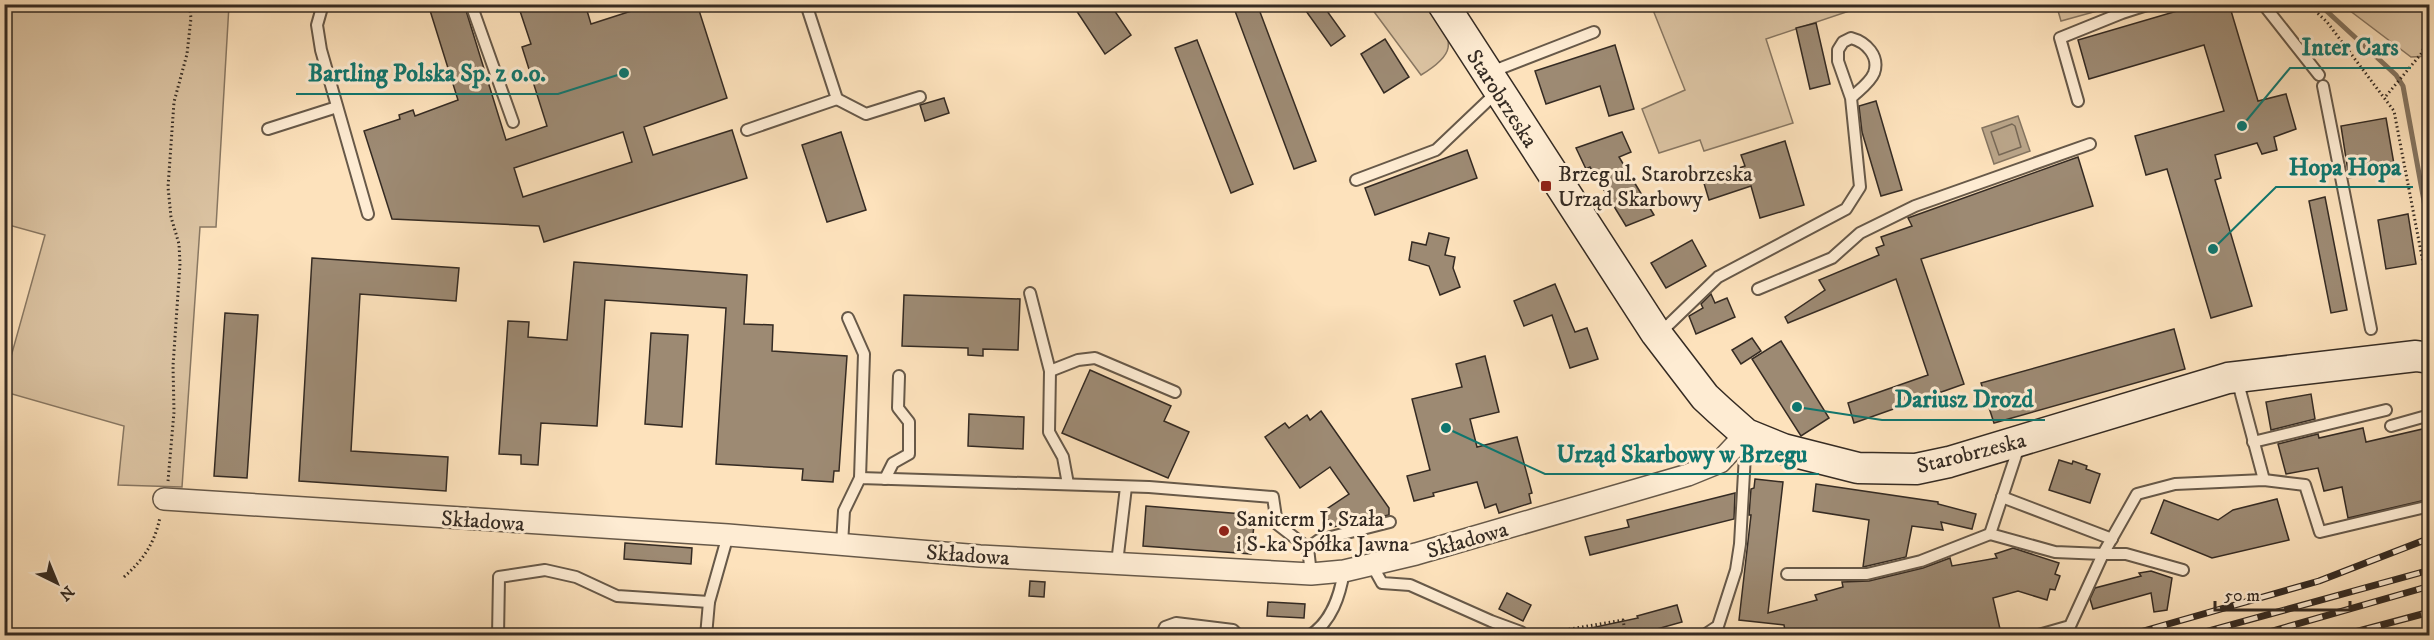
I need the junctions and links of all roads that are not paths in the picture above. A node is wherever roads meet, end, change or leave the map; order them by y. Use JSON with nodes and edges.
{"nodes":[{"id":1,"x":323,"y":4,"type":"edge"},
{"id":2,"x":471,"y":4,"type":"edge"},
{"id":3,"x":806,"y":4,"type":"edge"},
{"id":4,"x":1443,"y":4,"type":"edge"},
{"id":5,"x":2150,"y":4,"type":"edge"},
{"id":6,"x":2263,"y":4,"type":"edge"},
{"id":7,"x":1594,"y":33,"type":"dead end"},
{"id":8,"x":2319,"y":75,"type":"dead end"},
{"id":9,"x":1493,"y":82,"type":"junction"},
{"id":10,"x":2323,"y":86,"type":"dead end"},
{"id":11,"x":920,"y":98,"type":"dead end"},
{"id":12,"x":1851,"y":98,"type":"junction"},
{"id":13,"x":837,"y":99,"type":"junction"},
{"id":14,"x":2078,"y":101,"type":"dead end"},
{"id":15,"x":337,"y":107,"type":"junction"},
{"id":16,"x":513,"y":122,"type":"dead end"},
{"id":17,"x":268,"y":129,"type":"dead end"},
{"id":18,"x":747,"y":130,"type":"dead end"},
{"id":19,"x":2090,"y":144,"type":"dead end"},
{"id":20,"x":1356,"y":180,"type":"dead end"},
{"id":21,"x":368,"y":214,"type":"dead end"},
{"id":22,"x":1758,"y":289,"type":"dead end"},
{"id":23,"x":1030,"y":292,"type":"dead end"},
{"id":24,"x":848,"y":318,"type":"dead end"},
{"id":25,"x":2371,"y":328,"type":"dead end"},
{"id":26,"x":1658,"y":336,"type":"junction"},
{"id":27,"x":2430,"y":358,"type":"edge"},
{"id":28,"x":1050,"y":371,"type":"junction"},
{"id":29,"x":899,"y":376,"type":"dead end"},
{"id":30,"x":2237,"y":377,"type":"junction"},
{"id":31,"x":1175,"y":392,"type":"dead end"},
{"id":32,"x":2386,"y":410,"type":"dead end"},
{"id":33,"x":2430,"y":415,"type":"edge"},
{"id":34,"x":2391,"y":426,"type":"dead end"},
{"id":35,"x":1746,"y":434,"type":"junction"},
{"id":36,"x":2021,"y":441,"type":"junction"},
{"id":37,"x":2253,"y":442,"type":"junction"},
{"id":38,"x":860,"y":478,"type":"junction"},
{"id":39,"x":885,"y":478,"type":"junction"},
{"id":40,"x":2264,"y":480,"type":"junction"},
{"id":41,"x":1068,"y":484,"type":"junction"},
{"id":42,"x":1126,"y":487,"type":"junction"},
{"id":43,"x":2002,"y":497,"type":"junction"},
{"id":44,"x":164,"y":499,"type":"road end"},
{"id":45,"x":2430,"y":506,"type":"edge"},
{"id":46,"x":1390,"y":522,"type":"dead end"},
{"id":47,"x":1990,"y":534,"type":"junction"},
{"id":48,"x":728,"y":535,"type":"junction"},
{"id":49,"x":2112,"y":539,"type":"junction"},
{"id":50,"x":842,"y":544,"type":"junction"},
{"id":51,"x":1308,"y":548,"type":"junction"},
{"id":52,"x":2103,"y":554,"type":"junction"},
{"id":53,"x":1118,"y":563,"type":"junction"},
{"id":54,"x":1372,"y":565,"type":"junction"},
{"id":55,"x":2183,"y":570,"type":"dead end"},
{"id":56,"x":1344,"y":571,"type":"junction"},
{"id":57,"x":1311,"y":574,"type":"junction"},
{"id":58,"x":1787,"y":574,"type":"dead end"},
{"id":59,"x":709,"y":602,"type":"junction"},
{"id":60,"x":1717,"y":631,"type":"edge"},
{"id":61,"x":1521,"y":632,"type":"road end"},
{"id":62,"x":498,"y":636,"type":"edge"},
{"id":63,"x":706,"y":636,"type":"edge"},
{"id":64,"x":1161,"y":636,"type":"edge"},
{"id":65,"x":1239,"y":636,"type":"edge"},
{"id":66,"x":1309,"y":636,"type":"edge"},
{"id":67,"x":1703,"y":636,"type":"edge"},
{"id":68,"x":2035,"y":636,"type":"edge"}],
"edges":[{"from":1,"to":15,"type":"lane"},
{"from":2,"to":16,"type":"lane"},
{"from":3,"to":13,"type":"lane"},
{"from":4,"to":9,"type":"street","name":"Starobrzeska"},
{"from":5,"to":14,"type":"lane"},
{"from":6,"to":8,"type":"lane"},
{"from":7,"to":9,"type":"lane"},
{"from":9,"to":20,"type":"lane"},
{"from":9,"to":26,"type":"street","name":"Starobrzeska"},
{"from":10,"to":25,"type":"lane"},
{"from":11,"to":13,"type":"lane"},
{"from":12,"to":12,"type":"lane"},
{"from":12,"to":26,"type":"lane"},
{"from":13,"to":18,"type":"lane"},
{"from":15,"to":17,"type":"lane"},
{"from":15,"to":21,"type":"lane"},
{"from":19,"to":22,"type":"lane"},
{"from":23,"to":28,"type":"lane"},
{"from":24,"to":38,"type":"lane"},
{"from":26,"to":35,"type":"street","name":"Starobrzeska"},
{"from":27,"to":30,"type":"street","name":"Starobrzeska"},
{"from":28,"to":31,"type":"lane"},
{"from":28,"to":41,"type":"lane"},
{"from":29,"to":39,"type":"lane"},
{"from":30,"to":36,"type":"street","name":"Starobrzeska"},
{"from":30,"to":37,"type":"lane"},
{"from":32,"to":37,"type":"lane"},
{"from":33,"to":34,"type":"lane"},
{"from":35,"to":36,"type":"street","name":"Starobrzeska"},
{"from":35,"to":54,"type":"street","name":"Składowa"},
{"from":35,"to":60,"type":"lane"},
{"from":36,"to":43,"type":"lane"},
{"from":37,"to":40,"type":"lane"},
{"from":38,"to":39,"type":"lane"},
{"from":38,"to":50,"type":"lane"},
{"from":39,"to":41,"type":"lane"},
{"from":40,"to":45,"type":"lane"},
{"from":40,"to":49,"type":"lane"},
{"from":41,"to":42,"type":"lane"},
{"from":42,"to":51,"type":"lane"},
{"from":42,"to":53,"type":"lane"},
{"from":43,"to":47,"type":"lane"},
{"from":43,"to":49,"type":"lane"},
{"from":44,"to":48,"type":"street","name":"Składowa"},
{"from":46,"to":51,"type":"lane"},
{"from":47,"to":52,"type":"lane"},
{"from":47,"to":58,"type":"lane"},
{"from":48,"to":50,"type":"street","name":"Składowa"},
{"from":48,"to":59,"type":"lane"},
{"from":49,"to":52,"type":"lane"},
{"from":50,"to":53,"type":"street","name":"Składowa"},
{"from":51,"to":57,"type":"lane"},
{"from":52,"to":55,"type":"lane"},
{"from":52,"to":68,"type":"lane"},
{"from":53,"to":57,"type":"street","name":"Składowa"},
{"from":54,"to":56,"type":"street","name":"Składowa"},
{"from":54,"to":61,"type":"lane"},
{"from":56,"to":57,"type":"street","name":"Składowa"},
{"from":56,"to":66,"type":"lane"},
{"from":59,"to":62,"type":"lane"},
{"from":59,"to":63,"type":"lane"},
{"from":60,"to":67,"type":"lane"},
{"from":64,"to":65,"type":"lane"}]}
